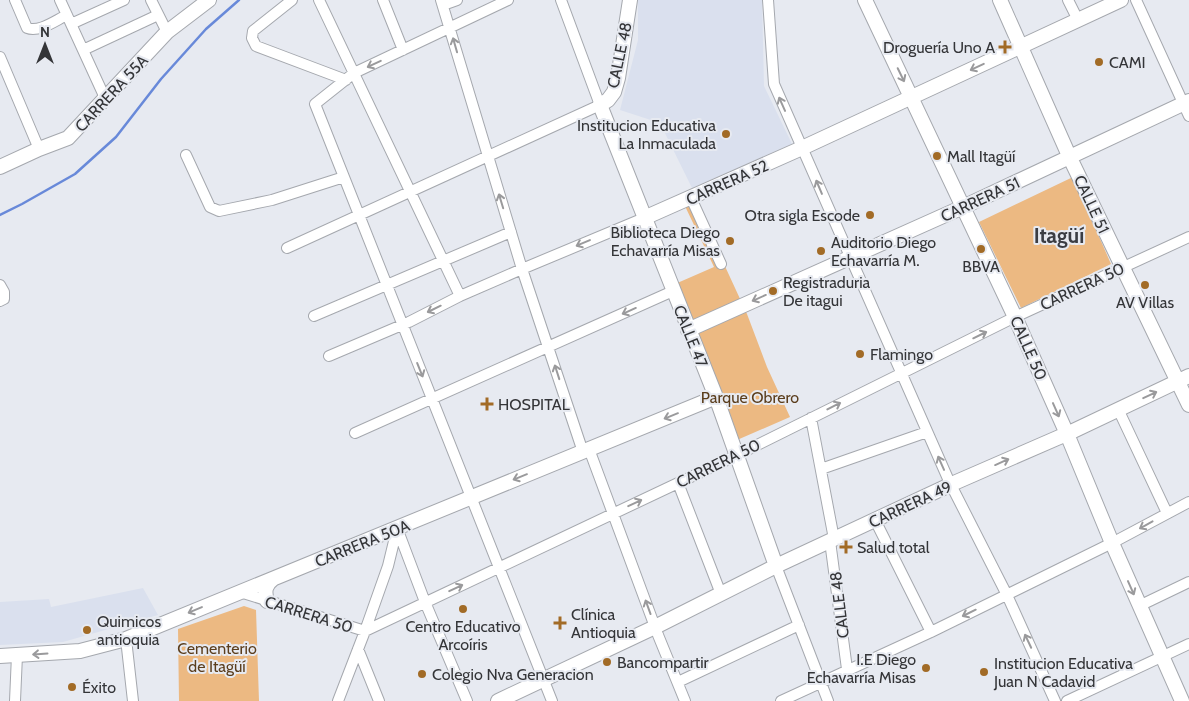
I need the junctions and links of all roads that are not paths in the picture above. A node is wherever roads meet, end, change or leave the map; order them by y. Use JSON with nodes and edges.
{"nodes":[{"id":1,"x":15,"y":0,"type":"edge"},
{"id":2,"x":60,"y":0,"type":"edge"},
{"id":3,"x":124,"y":0,"type":"edge"},
{"id":4,"x":151,"y":0,"type":"edge"},
{"id":5,"x":209,"y":0,"type":"edge"},
{"id":6,"x":292,"y":0,"type":"edge"},
{"id":7,"x":319,"y":0,"type":"edge"},
{"id":8,"x":383,"y":0,"type":"edge"},
{"id":9,"x":457,"y":0,"type":"edge"},
{"id":10,"x":508,"y":0,"type":"edge"},
{"id":11,"x":561,"y":0,"type":"edge"},
{"id":12,"x":630,"y":0,"type":"edge"},
{"id":13,"x":768,"y":0,"type":"edge"},
{"id":14,"x":865,"y":0,"type":"edge"},
{"id":15,"x":1000,"y":0,"type":"edge"},
{"id":16,"x":1068,"y":0,"type":"edge"},
{"id":17,"x":1121,"y":0,"type":"edge"},
{"id":18,"x":1136,"y":0,"type":"edge"},
{"id":19,"x":442,"y":2,"type":"edge"},
{"id":20,"x":158,"y":15,"type":"junction"},
{"id":21,"x":69,"y":19,"type":"junction"},
{"id":22,"x":1078,"y":20,"type":"junction"},
{"id":23,"x":450,"y":28,"type":"junction"},
{"id":24,"x":167,"y":32,"type":"junction"},
{"id":25,"x":1021,"y":46,"type":"junction"},
{"id":26,"x":83,"y":50,"type":"junction"},
{"id":27,"x":403,"y":50,"type":"junction"},
{"id":28,"x":0,"y":57,"type":"edge"},
{"id":29,"x":354,"y":73,"type":"junction"},
{"id":30,"x":346,"y":80,"type":"junction"},
{"id":31,"x":912,"y":97,"type":"junction"},
{"id":32,"x":105,"y":98,"type":"junction"},
{"id":33,"x":600,"y":105,"type":"junction"},
{"id":34,"x":1187,"y":107,"type":"edge"},
{"id":35,"x":802,"y":148,"type":"junction"},
{"id":36,"x":39,"y":149,"type":"junction"},
{"id":37,"x":186,"y":155,"type":"dead end"},
{"id":38,"x":488,"y":157,"type":"junction"},
{"id":39,"x":1070,"y":158,"type":"junction"},
{"id":40,"x":0,"y":166,"type":"edge"},
{"id":41,"x":344,"y":177,"type":"junction"},
{"id":42,"x":410,"y":192,"type":"junction"},
{"id":43,"x":688,"y":199,"type":"junction"},
{"id":44,"x":963,"y":207,"type":"junction"},
{"id":45,"x":359,"y":215,"type":"junction"},
{"id":46,"x":644,"y":218,"type":"junction"},
{"id":47,"x":511,"y":232,"type":"junction"},
{"id":48,"x":1189,"y":237,"type":"edge"},
{"id":49,"x":287,"y":248,"type":"dead end"},
{"id":50,"x":849,"y":258,"type":"junction"},
{"id":51,"x":443,"y":261,"type":"junction"},
{"id":52,"x":718,"y":264,"type":"dead end"},
{"id":53,"x":1122,"y":268,"type":"junction"},
{"id":54,"x":522,"y":269,"type":"junction"},
{"id":55,"x":0,"y":285,"type":"edge"},
{"id":56,"x":386,"y":285,"type":"junction"},
{"id":57,"x":673,"y":291,"type":"junction"},
{"id":58,"x":460,"y":296,"type":"junction"},
{"id":59,"x":0,"y":301,"type":"edge"},
{"id":60,"x":314,"y":316,"type":"dead end"},
{"id":61,"x":1015,"y":317,"type":"junction"},
{"id":62,"x":402,"y":324,"type":"junction"},
{"id":63,"x":688,"y":330,"type":"junction"},
{"id":64,"x":548,"y":347,"type":"junction"},
{"id":65,"x":329,"y":356,"type":"dead end"},
{"id":66,"x":900,"y":373,"type":"junction"},
{"id":67,"x":1183,"y":379,"type":"edge"},
{"id":68,"x":716,"y":397,"type":"junction"},
{"id":69,"x":432,"y":398,"type":"junction"},
{"id":70,"x":1189,"y":405,"type":"edge"},
{"id":71,"x":1118,"y":410,"type":"junction"},
{"id":72,"x":811,"y":418,"type":"junction"},
{"id":73,"x":927,"y":432,"type":"junction"},
{"id":74,"x":355,"y":433,"type":"dead end"},
{"id":75,"x":1067,"y":434,"type":"junction"},
{"id":76,"x":586,"y":450,"type":"junction"},
{"id":77,"x":738,"y":455,"type":"junction"},
{"id":78,"x":821,"y":469,"type":"junction"},
{"id":79,"x":678,"y":483,"type":"junction"},
{"id":80,"x":951,"y":485,"type":"junction"},
{"id":81,"x":472,"y":498,"type":"junction"},
{"id":82,"x":1189,"y":502,"type":"edge"},
{"id":83,"x":614,"y":513,"type":"junction"},
{"id":84,"x":1167,"y":513,"type":"junction"},
{"id":85,"x":875,"y":520,"type":"junction"},
{"id":86,"x":397,"y":528,"type":"junction"},
{"id":87,"x":832,"y":540,"type":"junction"},
{"id":88,"x":1112,"y":543,"type":"junction"},
{"id":89,"x":409,"y":558,"type":"junction"},
{"id":90,"x":388,"y":566,"type":"junction"},
{"id":91,"x":776,"y":566,"type":"junction"},
{"id":92,"x":500,"y":567,"type":"junction"},
{"id":93,"x":273,"y":579,"type":"junction"},
{"id":94,"x":1189,"y":582,"type":"edge"},
{"id":95,"x":240,"y":592,"type":"junction"},
{"id":96,"x":721,"y":594,"type":"junction"},
{"id":97,"x":1007,"y":595,"type":"junction"},
{"id":98,"x":267,"y":601,"type":"junction"},
{"id":99,"x":425,"y":602,"type":"junction"},
{"id":100,"x":1139,"y":606,"type":"junction"},
{"id":101,"x":799,"y":625,"type":"junction"},
{"id":102,"x":655,"y":627,"type":"junction"},
{"id":103,"x":365,"y":631,"type":"junction"},
{"id":104,"x":931,"y":632,"type":"junction"},
{"id":105,"x":126,"y":639,"type":"junction"},
{"id":106,"x":1189,"y":644,"type":"edge"},
{"id":107,"x":358,"y":649,"type":"junction"},
{"id":108,"x":17,"y":655,"type":"junction"},
{"id":109,"x":0,"y":656,"type":"edge"},
{"id":110,"x":1162,"y":656,"type":"junction"},
{"id":111,"x":847,"y":670,"type":"junction"},
{"id":112,"x":543,"y":679,"type":"junction"},
{"id":113,"x":678,"y":682,"type":"junction"},
{"id":114,"x":820,"y":682,"type":"junction"},
{"id":115,"x":15,"y":701,"type":"edge"},
{"id":116,"x":133,"y":701,"type":"edge"},
{"id":117,"x":338,"y":701,"type":"edge"},
{"id":118,"x":379,"y":701,"type":"edge"},
{"id":119,"x":467,"y":701,"type":"edge"},
{"id":120,"x":498,"y":701,"type":"edge"},
{"id":121,"x":552,"y":701,"type":"edge"},
{"id":122,"x":685,"y":701,"type":"edge"},
{"id":123,"x":780,"y":701,"type":"edge"},
{"id":124,"x":828,"y":701,"type":"edge"},
{"id":125,"x":1055,"y":701,"type":"edge"},
{"id":126,"x":1067,"y":701,"type":"edge"},
{"id":127,"x":1182,"y":701,"type":"edge"}],
"edges":[{"from":1,"to":21,"type":"street"},
{"from":2,"to":21,"type":"street"},
{"from":3,"to":21,"type":"street"},
{"from":4,"to":20,"type":"street"},
{"from":5,"to":24,"type":"street","name":"CARRERA 55A"},
{"from":6,"to":30,"type":"street"},
{"from":7,"to":29,"type":"street"},
{"from":8,"to":27,"type":"street"},
{"from":9,"to":19,"type":"street"},
{"from":10,"to":23,"type":"street"},
{"from":11,"to":33,"type":"street","name":"CALLE 47"},
{"from":12,"to":33,"type":"street","name":"CALLE 48"},
{"from":35,"to":13,"type":"street","one_way":true},
{"from":14,"to":31,"type":"street","name":"CALLE 50","one_way":true},
{"from":15,"to":25,"type":"street","name":"CALLE 51"},
{"from":16,"to":22,"type":"street"},
{"from":17,"to":22,"type":"street","name":"CARRERA 52"},
{"from":18,"to":34,"type":"street"},
{"from":19,"to":23,"type":"street"},
{"from":20,"to":24,"type":"street"},
{"from":20,"to":26,"type":"street"},
{"from":21,"to":26,"type":"street"},
{"from":22,"to":25,"type":"street","name":"CARRERA 52"},
{"from":23,"to":27,"type":"street"},
{"from":38,"to":23,"type":"street","one_way":true},
{"from":24,"to":32,"type":"street","name":"CARRERA 55A"},
{"from":25,"to":31,"type":"street","name":"CARRERA 52","one_way":true},
{"from":25,"to":39,"type":"street","name":"CALLE 51"},
{"from":26,"to":32,"type":"street"},
{"from":27,"to":29,"type":"street","one_way":true},
{"from":28,"to":36,"type":"street"},
{"from":29,"to":30,"type":"street"},
{"from":29,"to":42,"type":"street"},
{"from":30,"to":41,"type":"street"},
{"from":31,"to":35,"type":"street","name":"CARRERA 52"},
{"from":31,"to":44,"type":"street","name":"CALLE 50"},
{"from":32,"to":36,"type":"street","name":"CARRERA 55A"},
{"from":33,"to":38,"type":"street"},
{"from":33,"to":46,"type":"street","name":"CALLE 47"},
{"from":34,"to":39,"type":"street","name":"CARRERA 51"},
{"from":35,"to":43,"type":"street","name":"CARRERA 52"},
{"from":50,"to":35,"type":"street","one_way":true},
{"from":36,"to":40,"type":"street","name":"CARRERA 55A"},
{"from":37,"to":41,"type":"street"},
{"from":38,"to":42,"type":"street"},
{"from":47,"to":38,"type":"street","one_way":true},
{"from":39,"to":44,"type":"street","name":"CARRERA 51"},
{"from":39,"to":53,"type":"street","name":"CALLE 51"},
{"from":41,"to":45,"type":"street"},
{"from":42,"to":45,"type":"street"},
{"from":42,"to":51,"type":"street"},
{"from":43,"to":46,"type":"street","name":"CARRERA 52"},
{"from":43,"to":52,"type":"street"},
{"from":44,"to":50,"type":"street","name":"CARRERA 51"},
{"from":44,"to":61,"type":"street","name":"CALLE 50"},
{"from":45,"to":49,"type":"street"},
{"from":45,"to":56,"type":"street"},
{"from":46,"to":54,"type":"street","name":"CARRERA 52","one_way":true},
{"from":46,"to":57,"type":"street","name":"CALLE 47"},
{"from":47,"to":51,"type":"street"},
{"from":47,"to":54,"type":"street"},
{"from":48,"to":53,"type":"street","name":"CARRERA 50"},
{"from":50,"to":63,"type":"street","name":"CARRERA 51","one_way":true},
{"from":50,"to":66,"type":"street"},
{"from":51,"to":56,"type":"street"},
{"from":51,"to":58,"type":"street"},
{"from":53,"to":61,"type":"street","name":"CARRERA 50"},
{"from":53,"to":67,"type":"street","name":"CALLE 51"},
{"from":54,"to":58,"type":"street","name":"CARRERA 52"},
{"from":54,"to":64,"type":"street"},
{"from":55,"to":59,"type":"street"},
{"from":56,"to":60,"type":"street"},
{"from":56,"to":62,"type":"street"},
{"from":57,"to":63,"type":"street","name":"CALLE 47"},
{"from":57,"to":64,"type":"street","one_way":true},
{"from":58,"to":62,"type":"street","name":"CARRERA 52","one_way":true},
{"from":66,"to":61,"type":"street","name":"CARRERA 50","one_way":true},
{"from":61,"to":75,"type":"street","name":"CALLE 50","one_way":true},
{"from":62,"to":65,"type":"street","name":"CARRERA 52"},
{"from":62,"to":69,"type":"street","one_way":true},
{"from":63,"to":68,"type":"street","name":"CALLE 47"},
{"from":64,"to":69,"type":"street"},
{"from":76,"to":64,"type":"street","one_way":true},
{"from":72,"to":66,"type":"street","name":"CARRERA 50","one_way":true},
{"from":66,"to":73,"type":"street"},
{"from":67,"to":70,"type":"street","name":"CALLE 51"},
{"from":71,"to":67,"type":"street","name":"CARRERA 49","one_way":true},
{"from":68,"to":76,"type":"street","name":"CARRERA 50A","one_way":true},
{"from":68,"to":77,"type":"street","name":"CALLE 47"},
{"from":69,"to":74,"type":"street"},
{"from":69,"to":81,"type":"street"},
{"from":71,"to":75,"type":"street","name":"CARRERA 49"},
{"from":71,"to":84,"type":"street"},
{"from":72,"to":77,"type":"street","name":"CARRERA 50"},
{"from":72,"to":78,"type":"street","name":"CALLE 48"},
{"from":73,"to":78,"type":"street"},
{"from":80,"to":73,"type":"street","one_way":true},
{"from":80,"to":75,"type":"street","name":"CARRERA 49","one_way":true},
{"from":75,"to":88,"type":"street","name":"CALLE 50"},
{"from":76,"to":81,"type":"street","name":"CARRERA 50A","one_way":true},
{"from":76,"to":83,"type":"street"},
{"from":77,"to":79,"type":"street","name":"CARRERA 50"},
{"from":77,"to":91,"type":"street","name":"CALLE 47"},
{"from":78,"to":87,"type":"street","name":"CALLE 48"},
{"from":83,"to":79,"type":"street","name":"CARRERA 50","one_way":true},
{"from":79,"to":96,"type":"street"},
{"from":80,"to":85,"type":"street","name":"CARRERA 49"},
{"from":80,"to":97,"type":"street"},
{"from":81,"to":86,"type":"street","name":"CARRERA 50A"},
{"from":81,"to":92,"type":"street"},
{"from":82,"to":84,"type":"street"},
{"from":83,"to":92,"type":"street","name":"CARRERA 50"},
{"from":102,"to":83,"type":"street","one_way":true},
{"from":84,"to":88,"type":"street","one_way":true},
{"from":85,"to":87,"type":"street","name":"CARRERA 49"},
{"from":85,"to":104,"type":"street"},
{"from":86,"to":89,"type":"street"},
{"from":86,"to":90,"type":"street"},
{"from":86,"to":93,"type":"street","name":"CARRERA 50A"},
{"from":87,"to":91,"type":"street","name":"CARRERA 49"},
{"from":87,"to":111,"type":"street","name":"CALLE 48"},
{"from":88,"to":97,"type":"street"},
{"from":88,"to":100,"type":"street","name":"CALLE 50","one_way":true},
{"from":89,"to":90,"type":"street"},
{"from":89,"to":99,"type":"street"},
{"from":90,"to":103,"type":"street"},
{"from":91,"to":96,"type":"street","name":"CARRERA 49"},
{"from":91,"to":101,"type":"street","name":"CALLE 47"},
{"from":99,"to":92,"type":"street","name":"CARRERA 50","one_way":true},
{"from":92,"to":112,"type":"street"},
{"from":93,"to":95,"type":"street","name":"CARRERA 50A"},
{"from":93,"to":98,"type":"street"},
{"from":94,"to":100,"type":"street"},
{"from":95,"to":98,"type":"street","name":"CARRERA 50"},
{"from":95,"to":105,"type":"street","name":"CARRERA 50A","one_way":true},
{"from":96,"to":102,"type":"street","name":"CARRERA 49"},
{"from":97,"to":104,"type":"street","one_way":true},
{"from":125,"to":97,"type":"street","one_way":true},
{"from":98,"to":103,"type":"street","name":"CARRERA 50"},
{"from":99,"to":103,"type":"street","name":"CARRERA 50"},
{"from":99,"to":119,"type":"street"},
{"from":100,"to":110,"type":"street","name":"CALLE 50"},
{"from":101,"to":113,"type":"street"},
{"from":101,"to":114,"type":"street","name":"CALLE 47"},
{"from":102,"to":112,"type":"street","name":"CARRERA 49"},
{"from":102,"to":113,"type":"street"},
{"from":103,"to":107,"type":"street"},
{"from":104,"to":111,"type":"street"},
{"from":105,"to":108,"type":"street","name":"CARRERA 50A","one_way":true},
{"from":105,"to":116,"type":"street"},
{"from":106,"to":110,"type":"street"},
{"from":107,"to":117,"type":"street"},
{"from":107,"to":118,"type":"street"},
{"from":108,"to":109,"type":"street","name":"CARRERA 50A"},
{"from":108,"to":115,"type":"street"},
{"from":110,"to":126,"type":"street"},
{"from":110,"to":127,"type":"street","name":"CALLE 50"},
{"from":111,"to":114,"type":"street"},
{"from":112,"to":120,"type":"street","name":"CARRERA 49"},
{"from":112,"to":121,"type":"street"},
{"from":113,"to":122,"type":"street"},
{"from":114,"to":123,"type":"street"},
{"from":114,"to":124,"type":"street","name":"CALLE 47"}]}
